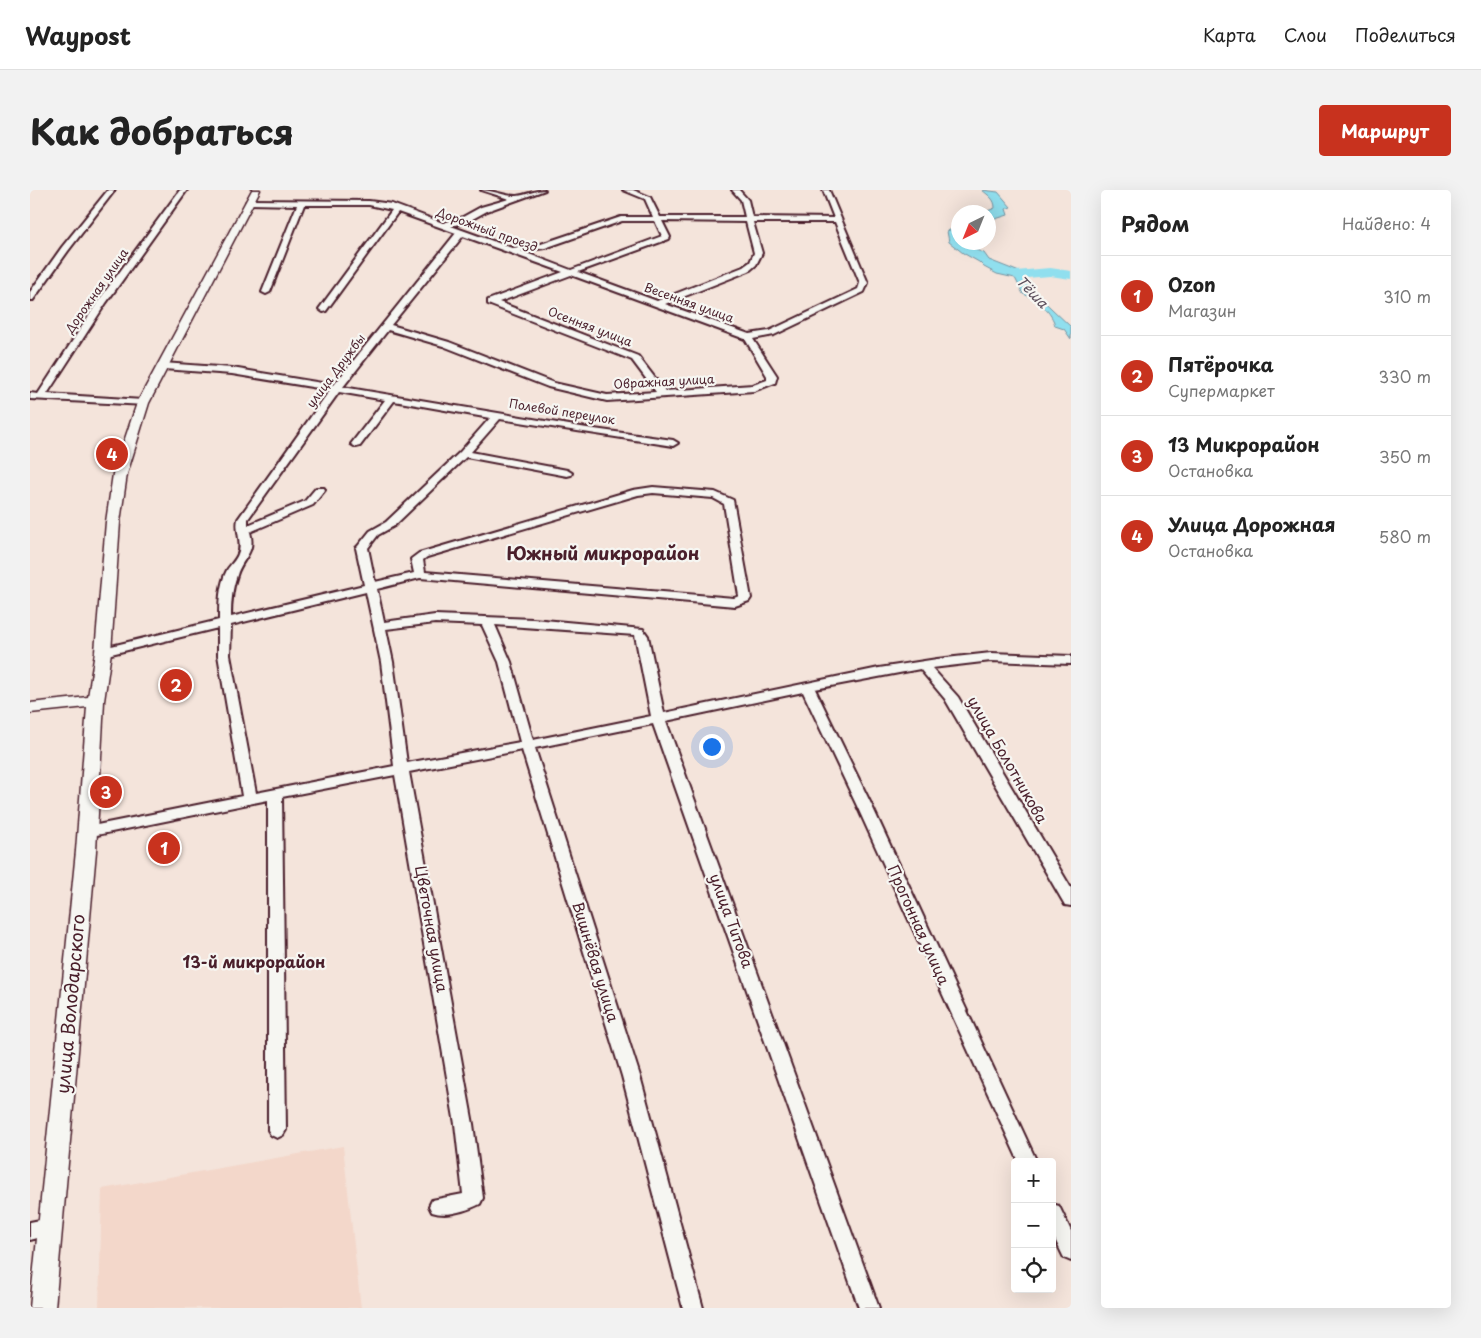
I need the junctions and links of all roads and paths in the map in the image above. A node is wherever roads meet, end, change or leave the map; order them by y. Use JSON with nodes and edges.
{"nodes":[{"id":1,"x":112,"y":190,"type":"edge"},
{"id":2,"x":184,"y":190,"type":"edge"},
{"id":3,"x":256,"y":190,"type":"edge"},
{"id":4,"x":484,"y":190,"type":"edge"},
{"id":5,"x":542,"y":190,"type":"edge"},
{"id":6,"x":626,"y":190,"type":"edge"},
{"id":7,"x":734,"y":190,"type":"edge"},
{"id":8,"x":826,"y":190,"type":"edge"},
{"id":9,"x":515,"y":198,"type":"junction"},
{"id":10,"x":250,"y":202,"type":"junction"},
{"id":11,"x":301,"y":203,"type":"junction"},
{"id":12,"x":396,"y":209,"type":"junction"},
{"id":13,"x":655,"y":217,"type":"junction"},
{"id":14,"x":748,"y":219,"type":"junction"},
{"id":15,"x":838,"y":220,"type":"junction"},
{"id":16,"x":442,"y":226,"type":"junction"},
{"id":17,"x":462,"y":233,"type":"junction"},
{"id":18,"x":510,"y":251,"type":"junction"},
{"id":19,"x":568,"y":273,"type":"junction"},
{"id":20,"x":266,"y":292,"type":"dead end"},
{"id":21,"x":30,"y":298,"type":"edge"},
{"id":22,"x":657,"y":304,"type":"junction"},
{"id":23,"x":323,"y":309,"type":"dead end"},
{"id":24,"x":385,"y":326,"type":"junction"},
{"id":25,"x":748,"y":337,"type":"junction"},
{"id":26,"x":163,"y":366,"type":"junction"},
{"id":27,"x":772,"y":381,"type":"joint"},
{"id":28,"x":337,"y":388,"type":"junction"},
{"id":29,"x":662,"y":394,"type":"junction"},
{"id":30,"x":30,"y":396,"type":"edge"},
{"id":31,"x":41,"y":396,"type":"junction"},
{"id":32,"x":391,"y":398,"type":"junction"},
{"id":33,"x":143,"y":403,"type":"junction"},
{"id":34,"x":497,"y":416,"type":"junction"},
{"id":35,"x":673,"y":443,"type":"dead end"},
{"id":36,"x":356,"y":444,"type":"dead end"},
{"id":37,"x":464,"y":454,"type":"junction"},
{"id":38,"x":567,"y":473,"type":"dead end"},
{"id":39,"x":320,"y":490,"type":"dead end"},
{"id":40,"x":244,"y":530,"type":"junction"},
{"id":41,"x":420,"y":574,"type":"junction"},
{"id":42,"x":372,"y":586,"type":"junction"},
{"id":43,"x":486,"y":621,"type":"junction"},
{"id":44,"x":225,"y":623,"type":"junction"},
{"id":45,"x":378,"y":626,"type":"junction"},
{"id":46,"x":103,"y":652,"type":"junction"},
{"id":47,"x":1071,"y":660,"type":"edge"},
{"id":48,"x":923,"y":665,"type":"junction"},
{"id":49,"x":808,"y":689,"type":"junction"},
{"id":50,"x":96,"y":700,"type":"junction"},
{"id":51,"x":30,"y":708,"type":"edge"},
{"id":52,"x":658,"y":718,"type":"junction"},
{"id":53,"x":528,"y":746,"type":"junction"},
{"id":54,"x":401,"y":769,"type":"junction"},
{"id":55,"x":275,"y":794,"type":"junction"},
{"id":56,"x":250,"y":799,"type":"junction"},
{"id":57,"x":87,"y":832,"type":"junction"},
{"id":58,"x":1071,"y":901,"type":"edge"},
{"id":59,"x":277,"y":1130,"type":"dead end"},
{"id":60,"x":1026,"y":1158,"type":"edge"},
{"id":61,"x":439,"y":1206,"type":"dead end"},
{"id":62,"x":1056,"y":1220,"type":"edge"},
{"id":63,"x":40,"y":1229,"type":"edge"},
{"id":64,"x":1071,"y":1252,"type":"edge"},
{"id":65,"x":42,"y":1308,"type":"edge"},
{"id":66,"x":693,"y":1308,"type":"edge"},
{"id":67,"x":869,"y":1308,"type":"edge"}],
"edges":[{"from":1,"to":21,"type":"street"},
{"from":2,"to":31,"type":"street","name":"Дорожная улица"},
{"from":3,"to":10,"type":"main road","name":"улица Володарского"},
{"from":4,"to":9,"type":"street"},
{"from":5,"to":9,"type":"street"},
{"from":6,"to":13,"type":"street"},
{"from":7,"to":14,"type":"street"},
{"from":8,"to":15,"type":"street"},
{"from":9,"to":16,"type":"street"},
{"from":10,"to":11,"type":"street","name":"Дорожный проезд"},
{"from":10,"to":26,"type":"main road","name":"улица Володарского"},
{"from":11,"to":12,"type":"street","name":"Дорожный проезд"},
{"from":11,"to":20,"type":"street"},
{"from":12,"to":16,"type":"street","name":"Дорожный проезд"},
{"from":12,"to":23,"type":"street"},
{"from":13,"to":14,"type":"street"},
{"from":13,"to":18,"type":"street"},
{"from":13,"to":19,"type":"street"},
{"from":14,"to":15,"type":"street"},
{"from":14,"to":22,"type":"street"},
{"from":15,"to":25,"type":"street"},
{"from":16,"to":17,"type":"street","name":"Дорожный проезд"},
{"from":17,"to":18,"type":"street","name":"Дорожный проезд"},
{"from":17,"to":24,"type":"street","name":"улица Дружбы"},
{"from":18,"to":19,"type":"street","name":"Дорожный проезд"},
{"from":19,"to":22,"type":"street","name":"Весенняя улица"},
{"from":19,"to":29,"type":"street","name":"Осенняя улица"},
{"from":22,"to":25,"type":"street","name":"Весенняя улица"},
{"from":24,"to":28,"type":"street","name":"улица Дружбы"},
{"from":24,"to":29,"type":"street","name":"Овражная улица"},
{"from":25,"to":27,"type":"street","name":"Весенняя улица"},
{"from":26,"to":28,"type":"street"},
{"from":26,"to":33,"type":"main road","name":"улица Володарского"},
{"from":27,"to":29,"type":"street","name":"Овражная улица"},
{"from":28,"to":32,"type":"street"},
{"from":28,"to":40,"type":"street","name":"улица Дружбы"},
{"from":30,"to":31,"type":"street"},
{"from":31,"to":33,"type":"street"},
{"from":32,"to":34,"type":"street"},
{"from":32,"to":36,"type":"street"},
{"from":33,"to":46,"type":"main road","name":"улица Володарского"},
{"from":34,"to":35,"type":"street","name":"Полевой переулок"},
{"from":34,"to":37,"type":"street","name":"Полевой переулок"},
{"from":37,"to":38,"type":"street"},
{"from":37,"to":42,"type":"street","name":"Полевой переулок"},
{"from":39,"to":40,"type":"street"},
{"from":40,"to":44,"type":"street","name":"улица Дружбы"},
{"from":41,"to":41,"type":"street"},
{"from":41,"to":42,"type":"street"},
{"from":42,"to":44,"type":"street"},
{"from":42,"to":45,"type":"street","name":"Цветочная улица"},
{"from":43,"to":45,"type":"street"},
{"from":43,"to":52,"type":"street","name":"улица Титова"},
{"from":43,"to":53,"type":"street","name":"Вишнёвая улица"},
{"from":44,"to":46,"type":"street"},
{"from":44,"to":56,"type":"street","name":"улица Дружбы"},
{"from":45,"to":54,"type":"street","name":"Цветочная улица"},
{"from":46,"to":50,"type":"main road","name":"улица Володарского"},
{"from":47,"to":48,"type":"street"},
{"from":48,"to":49,"type":"street"},
{"from":48,"to":58,"type":"street","name":"улица Болотникова"},
{"from":49,"to":52,"type":"street"},
{"from":49,"to":60,"type":"street","name":"Прогонная улица"},
{"from":50,"to":51,"type":"main road"},
{"from":50,"to":57,"type":"main road","name":"улица Володарского"},
{"from":52,"to":53,"type":"street"},
{"from":52,"to":67,"type":"street","name":"улица Титова"},
{"from":53,"to":54,"type":"street"},
{"from":53,"to":66,"type":"street","name":"Вишнёвая улица"},
{"from":54,"to":55,"type":"street"},
{"from":54,"to":61,"type":"street","name":"Цветочная улица"},
{"from":55,"to":56,"type":"street"},
{"from":55,"to":59,"type":"street"},
{"from":56,"to":57,"type":"street"},
{"from":57,"to":63,"type":"main road","name":"улица Володарского"},
{"from":62,"to":64,"type":"street"},
{"from":63,"to":65,"type":"main road","name":"улица Володарского"}]}
